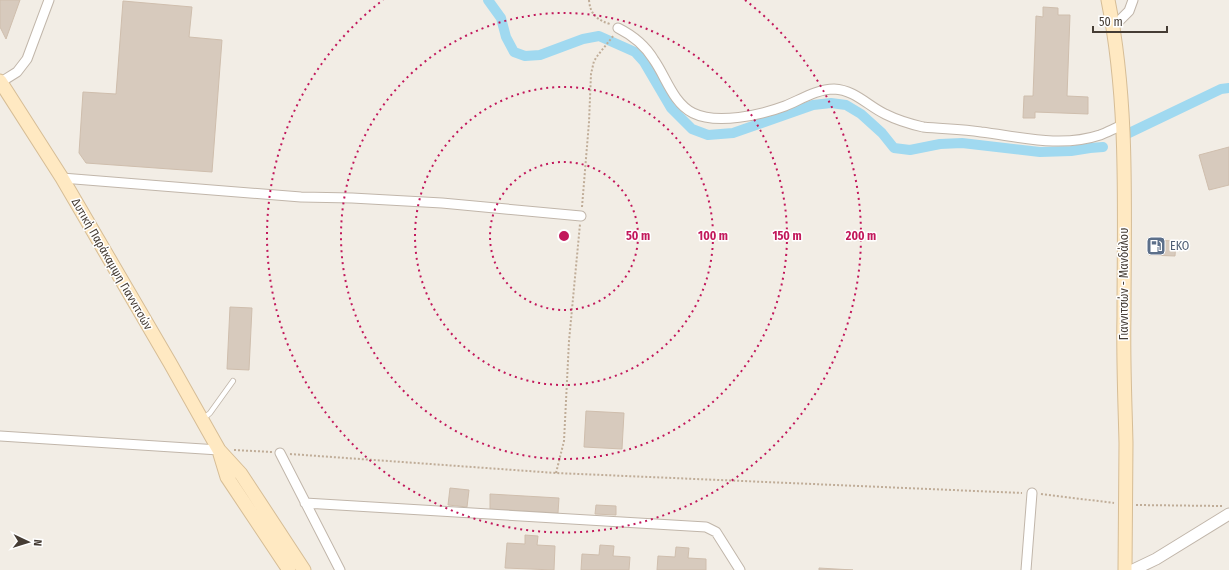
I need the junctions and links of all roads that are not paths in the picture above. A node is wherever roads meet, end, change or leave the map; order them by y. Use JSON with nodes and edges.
{"nodes":[{"id":1,"x":49,"y":0,"type":"edge"},
{"id":2,"x":1108,"y":0,"type":"edge"},
{"id":3,"x":1133,"y":0,"type":"edge"},
{"id":4,"x":1114,"y":26,"type":"junction"},
{"id":5,"x":618,"y":28,"type":"road end"},
{"id":6,"x":1,"y":81,"type":"edge"},
{"id":7,"x":1123,"y":124,"type":"junction"},
{"id":8,"x":62,"y":178,"type":"junction"},
{"id":9,"x":581,"y":216,"type":"road end"},
{"id":10,"x":233,"y":381,"type":"dead end"},
{"id":11,"x":202,"y":420,"type":"junction"},
{"id":12,"x":0,"y":436,"type":"edge"},
{"id":13,"x":219,"y":450,"type":"junction"},
{"id":14,"x":280,"y":453,"type":"road end"},
{"id":15,"x":1032,"y":493,"type":"road end"},
{"id":16,"x":305,"y":503,"type":"junction"},
{"id":17,"x":1229,"y":514,"type":"edge"},
{"id":18,"x":289,"y":570,"type":"edge"},
{"id":19,"x":304,"y":570,"type":"edge"},
{"id":20,"x":340,"y":570,"type":"edge"},
{"id":21,"x":740,"y":570,"type":"edge"},
{"id":22,"x":1026,"y":570,"type":"edge"},
{"id":23,"x":1125,"y":570,"type":"edge"},
{"id":24,"x":1133,"y":570,"type":"edge"}],
"edges":[{"from":1,"to":6,"type":"street"},
{"from":2,"to":4,"type":"main road","name":"Γιαννιτσών - Μανδάλου"},
{"from":3,"to":4,"type":"street"},
{"from":4,"to":7,"type":"main road","name":"Γιαννιτσών - Μανδάλου"},
{"from":5,"to":7,"type":"street"},
{"from":6,"to":8,"type":"main road","name":"Δυτική Παράκαμψη Γιαννιτσών"},
{"from":7,"to":23,"type":"main road","name":"Γιαννιτσών - Μανδάλου"},
{"from":8,"to":9,"type":"street"},
{"from":8,"to":11,"type":"main road","name":"Δυτική Παράκαμψη Γιαννιτσών"},
{"from":10,"to":11,"type":"lane"},
{"from":11,"to":13,"type":"main road","name":"Δυτική Παράκαμψη Γιαννιτσών"},
{"from":12,"to":13,"type":"street"},
{"from":13,"to":18,"type":"main road","name":"Δυτική Παράκαμψη Γιαννιτσών"},
{"from":13,"to":19,"type":"main road","name":"Δυτική Παράκαμψη Γιαννιτσών"},
{"from":14,"to":16,"type":"street"},
{"from":15,"to":22,"type":"street"},
{"from":16,"to":20,"type":"street"},
{"from":16,"to":21,"type":"street"},
{"from":17,"to":24,"type":"street"}]}
